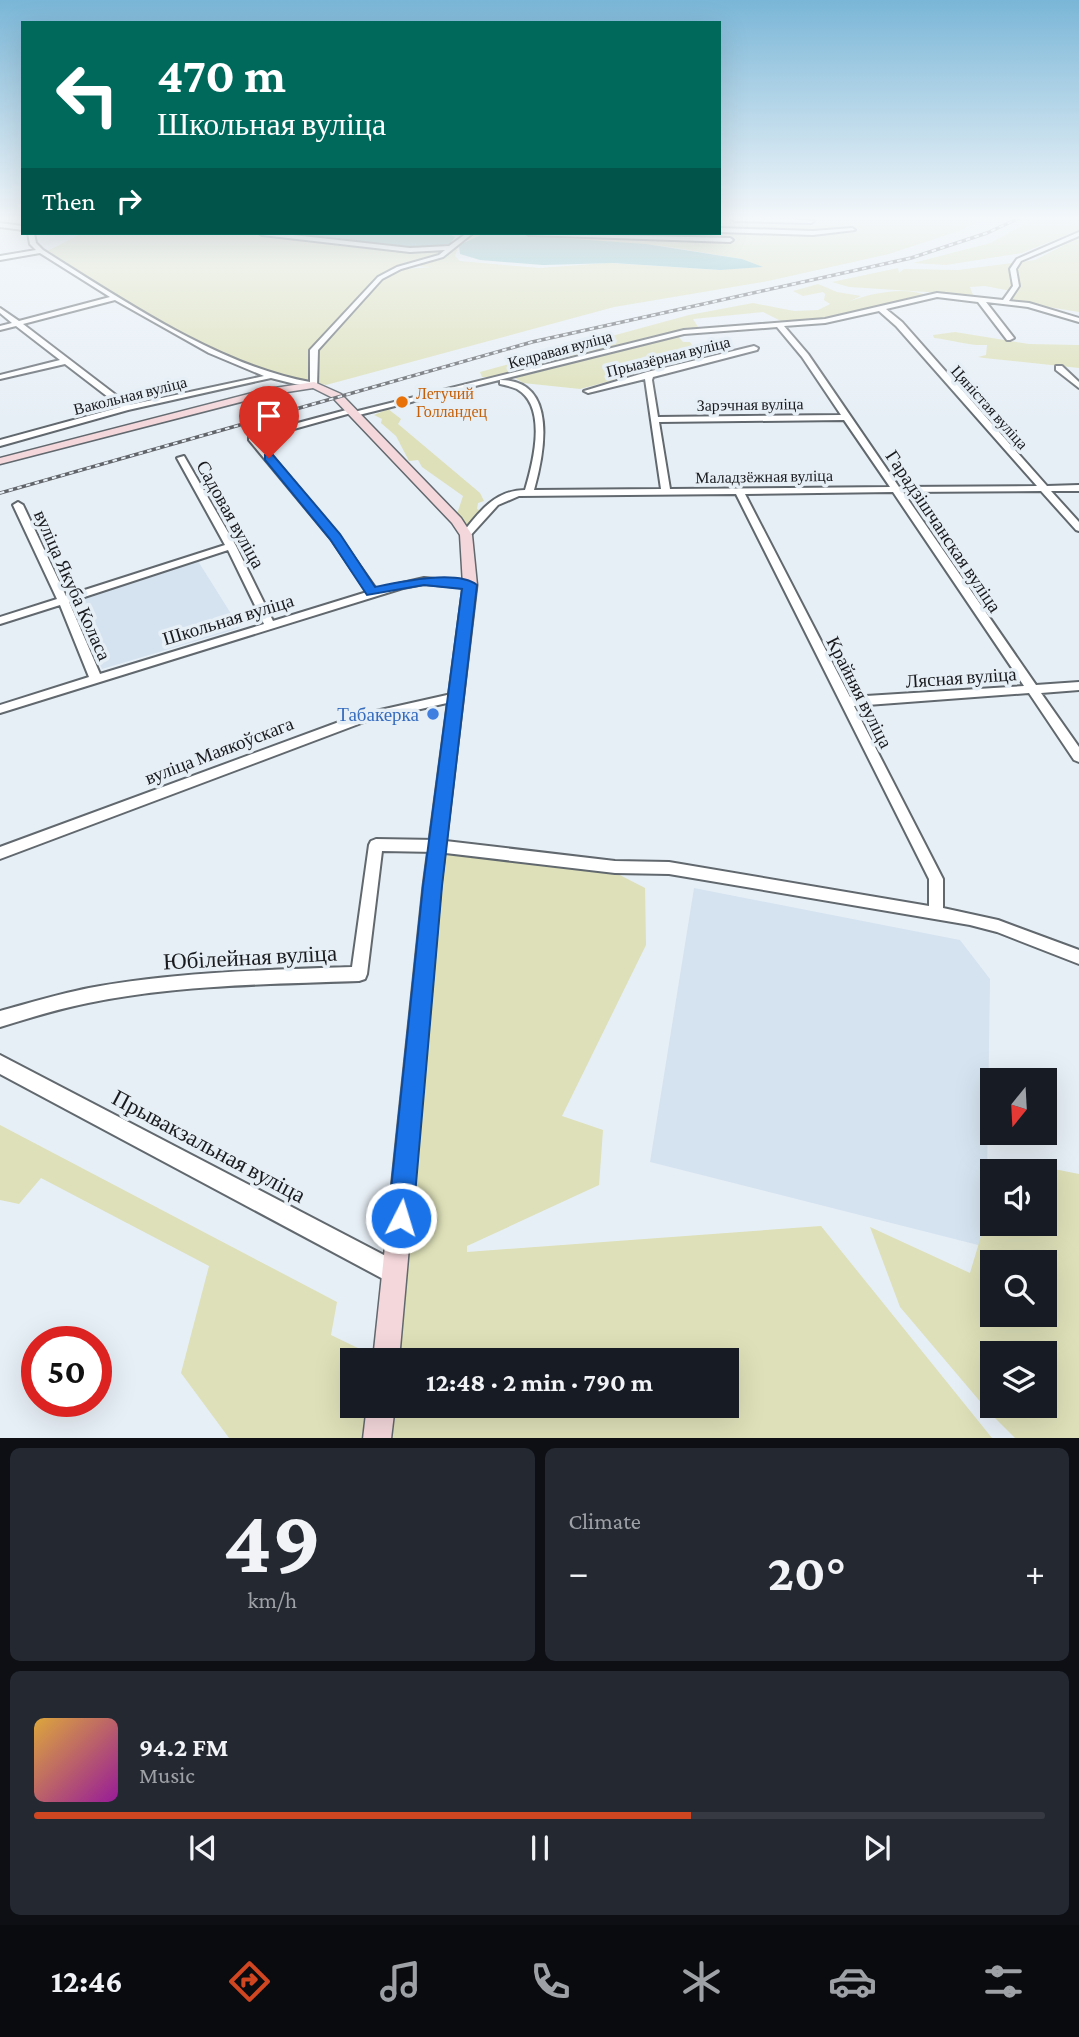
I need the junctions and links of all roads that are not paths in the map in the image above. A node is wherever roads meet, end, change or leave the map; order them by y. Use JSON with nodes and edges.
{"nodes":[{"id":1,"x":96,"y":286,"type":"edge"},
{"id":2,"x":373,"y":286,"type":"edge"},
{"id":3,"x":1016,"y":286,"type":"edge"},
{"id":4,"x":114,"y":298,"type":"junction"},
{"id":5,"x":980,"y":299,"type":"junction"},
{"id":6,"x":1005,"y":302,"type":"junction"},
{"id":7,"x":879,"y":307,"type":"junction"},
{"id":8,"x":0,"y":310,"type":"edge"},
{"id":9,"x":1060,"y":312,"type":"junction"},
{"id":10,"x":1079,"y":314,"type":"edge"},
{"id":11,"x":1079,"y":320,"type":"edge"},
{"id":12,"x":16,"y":323,"type":"junction"},
{"id":13,"x":780,"y":326,"type":"junction"},
{"id":14,"x":0,"y":328,"type":"edge"},
{"id":15,"x":1010,"y":338,"type":"dead end"},
{"id":16,"x":754,"y":348,"type":"dead end"},
{"id":17,"x":66,"y":361,"type":"junction"},
{"id":18,"x":1059,"y":368,"type":"dead end"},
{"id":19,"x":650,"y":374,"type":"junction"},
{"id":20,"x":0,"y":377,"type":"edge"},
{"id":21,"x":268,"y":377,"type":"junction"},
{"id":22,"x":495,"y":380,"type":"junction"},
{"id":23,"x":314,"y":385,"type":"junction"},
{"id":24,"x":1079,"y":386,"type":"edge"},
{"id":25,"x":588,"y":391,"type":"dead end"},
{"id":26,"x":127,"y":408,"type":"junction"},
{"id":27,"x":353,"y":413,"type":"junction"},
{"id":28,"x":845,"y":417,"type":"junction"},
{"id":29,"x":656,"y":420,"type":"junction"},
{"id":30,"x":252,"y":438,"type":"joint"},
{"id":31,"x":0,"y":443,"type":"edge"},
{"id":32,"x":181,"y":458,"type":"dead end"},
{"id":33,"x":0,"y":461,"type":"edge"},
{"id":34,"x":1043,"y":488,"type":"junction"},
{"id":35,"x":1079,"y":488,"type":"edge"},
{"id":36,"x":896,"y":490,"type":"junction"},
{"id":37,"x":739,"y":491,"type":"junction"},
{"id":38,"x":529,"y":493,"type":"junction"},
{"id":39,"x":666,"y":493,"type":"junction"},
{"id":40,"x":18,"y":505,"type":"dead end"},
{"id":41,"x":1079,"y":528,"type":"edge"},
{"id":42,"x":466,"y":535,"type":"junction"},
{"id":43,"x":231,"y":546,"type":"junction"},
{"id":44,"x":470,"y":585,"type":"junction"},
{"id":45,"x":372,"y":592,"type":"junction"},
{"id":46,"x":63,"y":600,"type":"junction"},
{"id":47,"x":0,"y":621,"type":"edge"},
{"id":48,"x":270,"y":625,"type":"junction"},
{"id":49,"x":96,"y":679,"type":"junction"},
{"id":50,"x":1079,"y":686,"type":"edge"},
{"id":51,"x":1031,"y":690,"type":"junction"},
{"id":52,"x":456,"y":697,"type":"junction"},
{"id":53,"x":845,"y":702,"type":"junction"},
{"id":54,"x":0,"y":709,"type":"edge"},
{"id":55,"x":1079,"y":757,"type":"edge"},
{"id":56,"x":437,"y":846,"type":"junction"},
{"id":57,"x":0,"y":853,"type":"edge"},
{"id":58,"x":936,"y":913,"type":"junction"},
{"id":59,"x":1079,"y":957,"type":"edge"},
{"id":60,"x":0,"y":1020,"type":"edge"},
{"id":61,"x":0,"y":1064,"type":"edge"},
{"id":62,"x":395,"y":1273,"type":"junction"},
{"id":63,"x":387,"y":1348,"type":"edge"},
{"id":64,"x":379,"y":1418,"type":"edge"},
{"id":65,"x":377,"y":1438,"type":"edge"}],
"edges":[{"from":1,"to":4,"type":"street"},
{"from":2,"to":23,"type":"street"},
{"from":3,"to":6,"type":"street"},
{"from":4,"to":12,"type":"street"},
{"from":4,"to":21,"type":"street"},
{"from":5,"to":6,"type":"street"},
{"from":5,"to":7,"type":"street","name":"Кедравая вуліца"},
{"from":5,"to":15,"type":"street"},
{"from":6,"to":9,"type":"street"},
{"from":7,"to":13,"type":"street","name":"Кедравая вуліца"},
{"from":7,"to":34,"type":"street","name":"Цяністая вуліца"},
{"from":8,"to":12,"type":"street"},
{"from":9,"to":10,"type":"street"},
{"from":9,"to":11,"type":"street"},
{"from":12,"to":14,"type":"street"},
{"from":12,"to":17,"type":"street"},
{"from":13,"to":22,"type":"street","name":"Кедравая вуліца"},
{"from":13,"to":28,"type":"street","name":"Гарадзішчанская вуліца"},
{"from":16,"to":19,"type":"street","name":"Прыазёрная вуліца"},
{"from":17,"to":20,"type":"street"},
{"from":17,"to":26,"type":"street"},
{"from":18,"to":24,"type":"street"},
{"from":19,"to":25,"type":"street","name":"Прыазёрная вуліца"},
{"from":19,"to":29,"type":"street"},
{"from":21,"to":23,"type":"street"},
{"from":21,"to":26,"type":"street","name":"Вакольная вуліца"},
{"from":22,"to":27,"type":"street","name":"Кедравая вуліца"},
{"from":22,"to":38,"type":"street"},
{"from":23,"to":27,"type":"main road"},
{"from":23,"to":33,"type":"main road"},
{"from":26,"to":31,"type":"street","name":"Вакольная вуліца"},
{"from":27,"to":30,"type":"street"},
{"from":27,"to":42,"type":"main road"},
{"from":28,"to":29,"type":"street","name":"Зарэчная вуліца"},
{"from":28,"to":36,"type":"street","name":"Гарадзішчанская вуліца"},
{"from":29,"to":39,"type":"street"},
{"from":30,"to":45,"type":"street"},
{"from":32,"to":43,"type":"street","name":"Садовая вуліца"},
{"from":34,"to":35,"type":"street","name":"Маладзёжная вуліца"},
{"from":34,"to":36,"type":"street","name":"Маладзёжная вуліца"},
{"from":34,"to":41,"type":"street","name":"Цяністая вуліца"},
{"from":36,"to":37,"type":"street","name":"Маладзёжная вуліца"},
{"from":36,"to":51,"type":"street","name":"Гарадзішчанская вуліца"},
{"from":37,"to":39,"type":"street","name":"Маладзёжная вуліца"},
{"from":37,"to":53,"type":"street","name":"Крайняя вуліца"},
{"from":38,"to":39,"type":"street","name":"Маладзёжная вуліца"},
{"from":38,"to":42,"type":"street","name":"Маладзёжная вуліца"},
{"from":40,"to":46,"type":"street","name":"вуліца Якуба Коласа"},
{"from":42,"to":44,"type":"main road"},
{"from":43,"to":46,"type":"street"},
{"from":43,"to":48,"type":"street","name":"Садовая вуліца"},
{"from":44,"to":45,"type":"street","name":"Школьная вуліца"},
{"from":44,"to":52,"type":"main road"},
{"from":45,"to":48,"type":"street","name":"Школьная вуліца"},
{"from":46,"to":47,"type":"street"},
{"from":46,"to":49,"type":"street","name":"вуліца Якуба Коласа"},
{"from":48,"to":49,"type":"street","name":"Школьная вуліца"},
{"from":49,"to":54,"type":"street","name":"Школьная вуліца"},
{"from":50,"to":51,"type":"street","name":"Лясная вуліца"},
{"from":51,"to":53,"type":"street","name":"Лясная вуліца"},
{"from":51,"to":55,"type":"street","name":"Гарадзішчанская вуліца"},
{"from":52,"to":56,"type":"main road"},
{"from":52,"to":57,"type":"street","name":"вуліца Маякоўскага"},
{"from":53,"to":58,"type":"street","name":"Крайняя вуліца"},
{"from":56,"to":58,"type":"street"},
{"from":56,"to":60,"type":"street","name":"Юбілейная вуліца"},
{"from":56,"to":62,"type":"main road"},
{"from":58,"to":59,"type":"street"},
{"from":61,"to":62,"type":"street","name":"Прывакзальная вуліца"},
{"from":62,"to":63,"type":"main road"},
{"from":64,"to":65,"type":"main road"}]}
